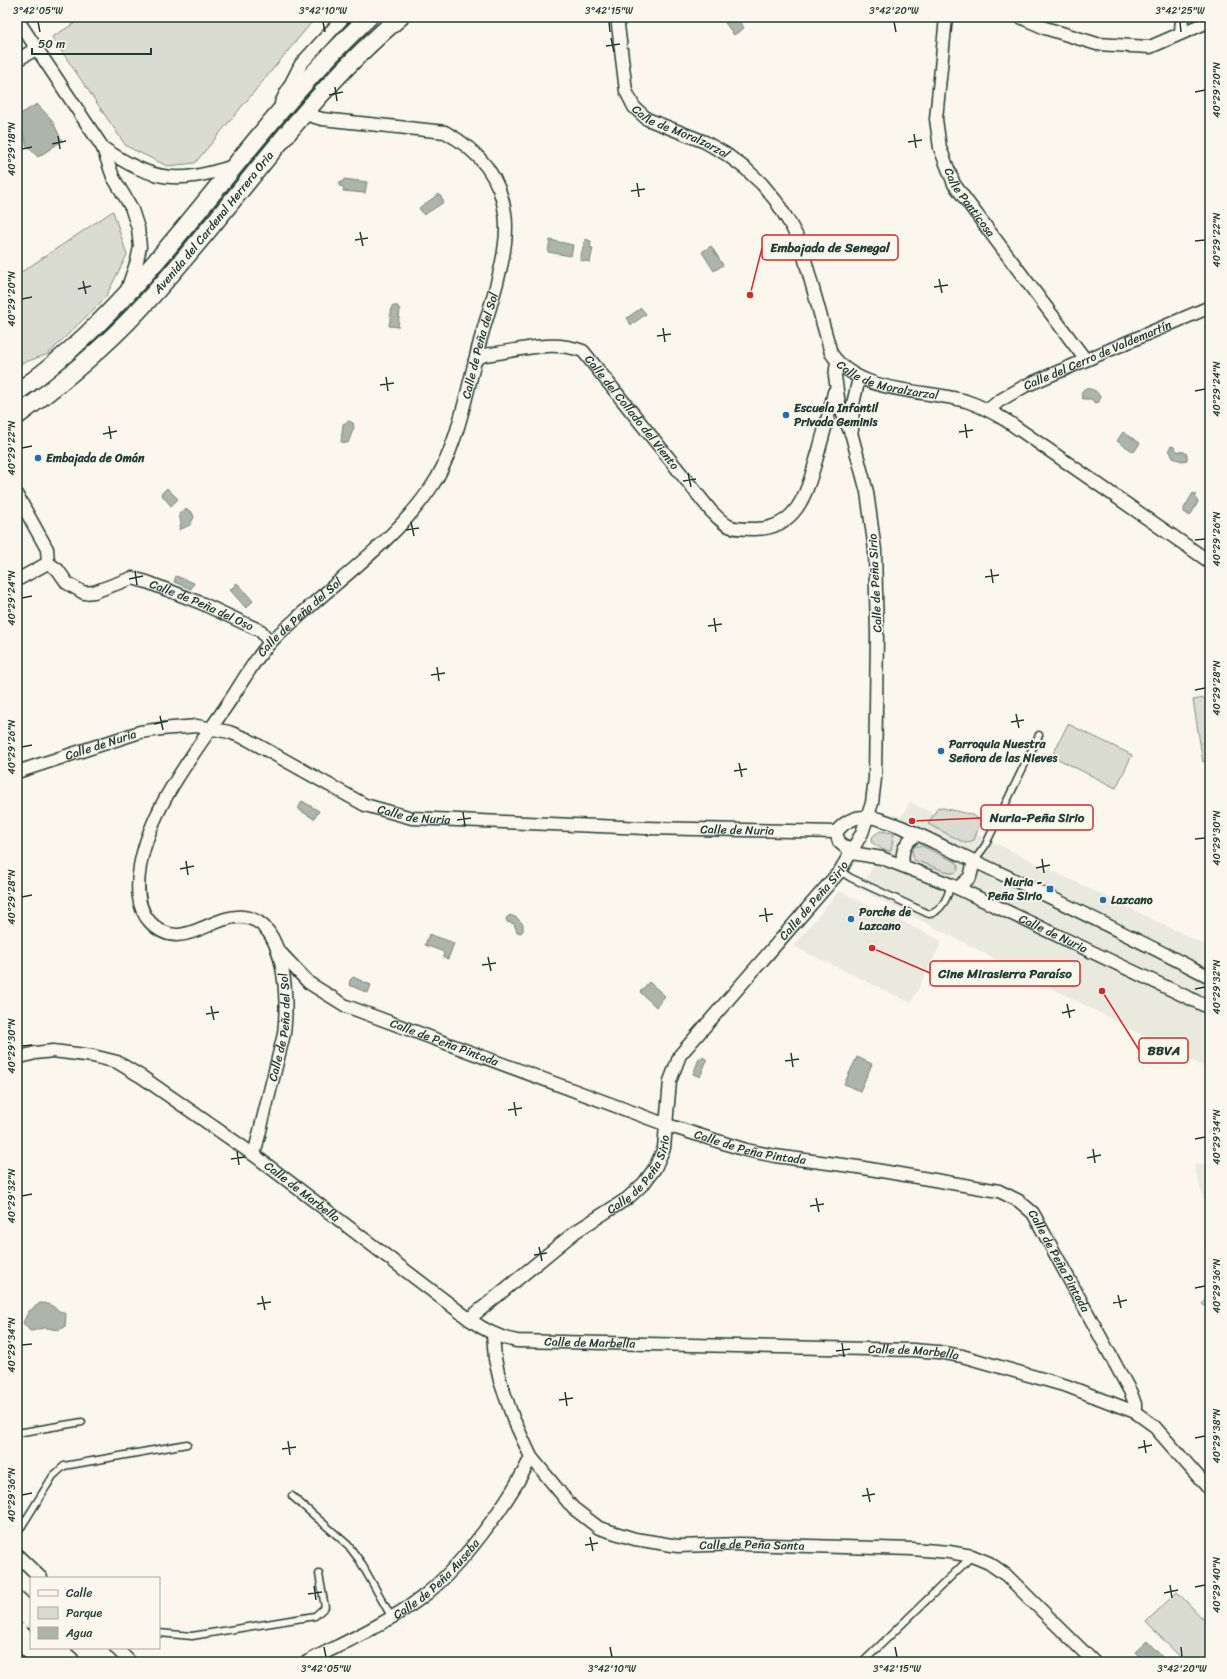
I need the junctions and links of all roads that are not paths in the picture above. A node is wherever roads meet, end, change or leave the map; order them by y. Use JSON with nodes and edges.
{"nodes":[{"id":1,"x":344,"y":17,"type":"edge"},
{"id":2,"x":369,"y":17,"type":"edge"},
{"id":3,"x":400,"y":17,"type":"edge"},
{"id":4,"x":617,"y":17,"type":"edge"},
{"id":5,"x":946,"y":17,"type":"edge"},
{"id":6,"x":1020,"y":17,"type":"edge"},
{"id":7,"x":1182,"y":17,"type":"edge"},
{"id":8,"x":17,"y":19,"type":"edge"},
{"id":9,"x":1210,"y":21,"type":"edge"},
{"id":10,"x":1182,"y":32,"type":"junction"},
{"id":11,"x":36,"y":49,"type":"junction"},
{"id":12,"x":17,"y":60,"type":"edge"},
{"id":13,"x":304,"y":114,"type":"junction"},
{"id":14,"x":272,"y":121,"type":"junction"},
{"id":15,"x":103,"y":148,"type":"junction"},
{"id":16,"x":236,"y":165,"type":"junction"},
{"id":17,"x":125,"y":296,"type":"junction"},
{"id":18,"x":1210,"y":307,"type":"edge"},
{"id":19,"x":1085,"y":359,"type":"junction"},
{"id":20,"x":475,"y":360,"type":"junction"},
{"id":21,"x":837,"y":362,"type":"junction"},
{"id":22,"x":859,"y":378,"type":"junction"},
{"id":23,"x":24,"y":382,"type":"edge"},
{"id":24,"x":836,"y":384,"type":"junction"},
{"id":25,"x":17,"y":392,"type":"edge"},
{"id":26,"x":988,"y":410,"type":"junction"},
{"id":27,"x":17,"y":416,"type":"edge"},
{"id":28,"x":852,"y":436,"type":"junction"},
{"id":29,"x":17,"y":495,"type":"edge"},
{"id":30,"x":1210,"y":562,"type":"edge"},
{"id":31,"x":48,"y":563,"type":"junction"},
{"id":32,"x":17,"y":580,"type":"edge"},
{"id":33,"x":269,"y":644,"type":"junction"},
{"id":34,"x":211,"y":728,"type":"junction"},
{"id":35,"x":1039,"y":735,"type":"dead end"},
{"id":36,"x":17,"y":772,"type":"edge"},
{"id":37,"x":868,"y":817,"type":"junction"},
{"id":38,"x":836,"y":832,"type":"junction"},
{"id":39,"x":918,"y":835,"type":"junction"},
{"id":40,"x":852,"y":853,"type":"junction"},
{"id":41,"x":974,"y":861,"type":"junction"},
{"id":42,"x":903,"y":865,"type":"junction"},
{"id":43,"x":840,"y":871,"type":"junction"},
{"id":44,"x":954,"y":886,"type":"junction"},
{"id":45,"x":277,"y":949,"type":"junction"},
{"id":46,"x":1210,"y":977,"type":"edge"},
{"id":47,"x":1210,"y":1008,"type":"edge"},
{"id":48,"x":17,"y":1058,"type":"edge"},
{"id":49,"x":667,"y":1125,"type":"junction"},
{"id":50,"x":254,"y":1156,"type":"junction"},
{"id":51,"x":1210,"y":1235,"type":"edge"},
{"id":52,"x":1210,"y":1245,"type":"edge"},
{"id":53,"x":469,"y":1319,"type":"junction"},
{"id":54,"x":493,"y":1334,"type":"junction"},
{"id":55,"x":1135,"y":1412,"type":"junction"},
{"id":56,"x":82,"y":1422,"type":"dead end"},
{"id":57,"x":17,"y":1434,"type":"edge"},
{"id":58,"x":187,"y":1444,"type":"dead end"},
{"id":59,"x":530,"y":1457,"type":"junction"},
{"id":60,"x":1210,"y":1490,"type":"edge"},
{"id":61,"x":292,"y":1496,"type":"dead end"},
{"id":62,"x":17,"y":1531,"type":"edge"},
{"id":63,"x":17,"y":1555,"type":"edge"},
{"id":64,"x":972,"y":1556,"type":"junction"},
{"id":65,"x":319,"y":1574,"type":"dead end"},
{"id":66,"x":40,"y":1577,"type":"edge"},
{"id":67,"x":17,"y":1603,"type":"edge"},
{"id":68,"x":17,"y":1614,"type":"edge"},
{"id":69,"x":30,"y":1616,"type":"edge"},
{"id":70,"x":392,"y":1618,"type":"junction"},
{"id":71,"x":30,"y":1626,"type":"edge"},
{"id":72,"x":160,"y":1632,"type":"edge"},
{"id":73,"x":17,"y":1634,"type":"edge"},
{"id":74,"x":30,"y":1647,"type":"edge"},
{"id":75,"x":32,"y":1649,"type":"edge"},
{"id":76,"x":53,"y":1649,"type":"edge"},
{"id":77,"x":63,"y":1649,"type":"edge"},
{"id":78,"x":117,"y":1649,"type":"edge"},
{"id":79,"x":45,"y":1662,"type":"edge"},
{"id":80,"x":68,"y":1662,"type":"edge"},
{"id":81,"x":75,"y":1662,"type":"edge"},
{"id":82,"x":130,"y":1662,"type":"edge"},
{"id":83,"x":307,"y":1662,"type":"edge"},
{"id":84,"x":863,"y":1662,"type":"edge"},
{"id":85,"x":1094,"y":1662,"type":"edge"}],
"edges":[{"from":1,"to":14,"type":"street","name":"Avenida del Cardenal Herrera Oria"},
{"from":2,"to":14,"type":"main road","name":"Avenida del Cardenal Herrera Oria"},
{"from":3,"to":13,"type":"main road","name":"Avenida del Cardenal Herrera Oria"},
{"from":4,"to":21,"type":"street","name":"Calle de Moralzarzal"},
{"from":5,"to":19,"type":"street","name":"Calle Panticosa"},
{"from":6,"to":10,"type":"street"},
{"from":7,"to":10,"type":"street"},
{"from":8,"to":11,"type":"street"},
{"from":9,"to":10,"type":"street"},
{"from":11,"to":12,"type":"street"},
{"from":11,"to":15,"type":"street"},
{"from":13,"to":20,"type":"street","name":"Calle de Peña del Sol"},
{"from":13,"to":27,"type":"main road","name":"Avenida del Cardenal Herrera Oria"},
{"from":14,"to":16,"type":"main road","name":"Avenida del Cardenal Herrera Oria"},
{"from":15,"to":16,"type":"street"},
{"from":15,"to":17,"type":"street"},
{"from":16,"to":17,"type":"main road","name":"Avenida del Cardenal Herrera Oria"},
{"from":17,"to":23,"type":"main road","name":"Avenida del Cardenal Herrera Oria"},
{"from":18,"to":19,"type":"street","name":"Calle del Cerro de Valdemartín"},
{"from":19,"to":26,"type":"street","name":"Calle del Cerro de Valdemartín"},
{"from":20,"to":24,"type":"street","name":"Calle del Collado del Viento"},
{"from":20,"to":33,"type":"street","name":"Calle de Peña del Sol"},
{"from":21,"to":22,"type":"street","name":"Calle de Moralzarzal"},
{"from":21,"to":24,"type":"street","name":"Calle de Peña Sirio"},
{"from":22,"to":26,"type":"street","name":"Calle de Moralzarzal"},
{"from":22,"to":28,"type":"street"},
{"from":23,"to":25,"type":"main road","name":"Avenida del Cardenal Herrera Oria"},
{"from":24,"to":28,"type":"street","name":"Calle de Peña Sirio"},
{"from":26,"to":30,"type":"street","name":"Calle de Moralzarzal"},
{"from":28,"to":37,"type":"street","name":"Calle de Peña Sirio"},
{"from":29,"to":31,"type":"street"},
{"from":31,"to":32,"type":"street"},
{"from":31,"to":33,"type":"street","name":"Calle de Peña del Oso"},
{"from":33,"to":34,"type":"street","name":"Calle de Peña del Sol"},
{"from":34,"to":36,"type":"street","name":"Calle de Nuria"},
{"from":34,"to":38,"type":"street","name":"Calle de Nuria"},
{"from":34,"to":45,"type":"street","name":"Calle de Peña del Sol"},
{"from":35,"to":41,"type":"lane"},
{"from":37,"to":38,"type":"street"},
{"from":37,"to":39,"type":"street"},
{"from":37,"to":40,"type":"street","name":"Calle de Peña Sirio"},
{"from":38,"to":40,"type":"street"},
{"from":39,"to":41,"type":"street"},
{"from":39,"to":42,"type":"street"},
{"from":40,"to":42,"type":"street","name":"Calle de Nuria"},
{"from":40,"to":43,"type":"street","name":"Calle de Peña Sirio"},
{"from":41,"to":44,"type":"street"},
{"from":41,"to":46,"type":"street"},
{"from":42,"to":44,"type":"street","name":"Calle de Nuria"},
{"from":43,"to":44,"type":"lane"},
{"from":43,"to":49,"type":"street","name":"Calle de Peña Sirio"},
{"from":44,"to":47,"type":"street","name":"Calle de Nuria"},
{"from":45,"to":49,"type":"street","name":"Calle de Peña Pintada"},
{"from":45,"to":50,"type":"street","name":"Calle de Peña del Sol"},
{"from":48,"to":50,"type":"street","name":"Calle de Marbella"},
{"from":49,"to":53,"type":"street","name":"Calle de Peña Sirio"},
{"from":49,"to":55,"type":"street","name":"Calle de Peña Pintada"},
{"from":50,"to":53,"type":"street","name":"Calle de Marbella"},
{"from":51,"to":52,"type":"lane"},
{"from":53,"to":54,"type":"street","name":"Calle de Marbella"},
{"from":54,"to":55,"type":"street","name":"Calle de Marbella"},
{"from":54,"to":59,"type":"street","name":"Calle de Peña Santa"},
{"from":55,"to":60,"type":"street","name":"Calle de Marbella"},
{"from":56,"to":57,"type":"lane"},
{"from":58,"to":62,"type":"lane"},
{"from":59,"to":64,"type":"street","name":"Calle de Peña Santa"},
{"from":59,"to":70,"type":"street","name":"Calle de Peña Auseba"},
{"from":61,"to":70,"type":"lane"},
{"from":63,"to":66,"type":"street"},
{"from":64,"to":84,"type":"lane"},
{"from":64,"to":85,"type":"street","name":"Calle de Peña Santa"},
{"from":65,"to":72,"type":"lane"},
{"from":67,"to":69,"type":"highway"},
{"from":68,"to":71,"type":"highway"},
{"from":70,"to":83,"type":"street","name":"Calle de Peña Auseba"},
{"from":73,"to":74,"type":"highway"},
{"from":75,"to":79,"type":"highway"},
{"from":76,"to":80,"type":"highway"},
{"from":77,"to":81,"type":"highway"},
{"from":78,"to":82,"type":"street"}]}
